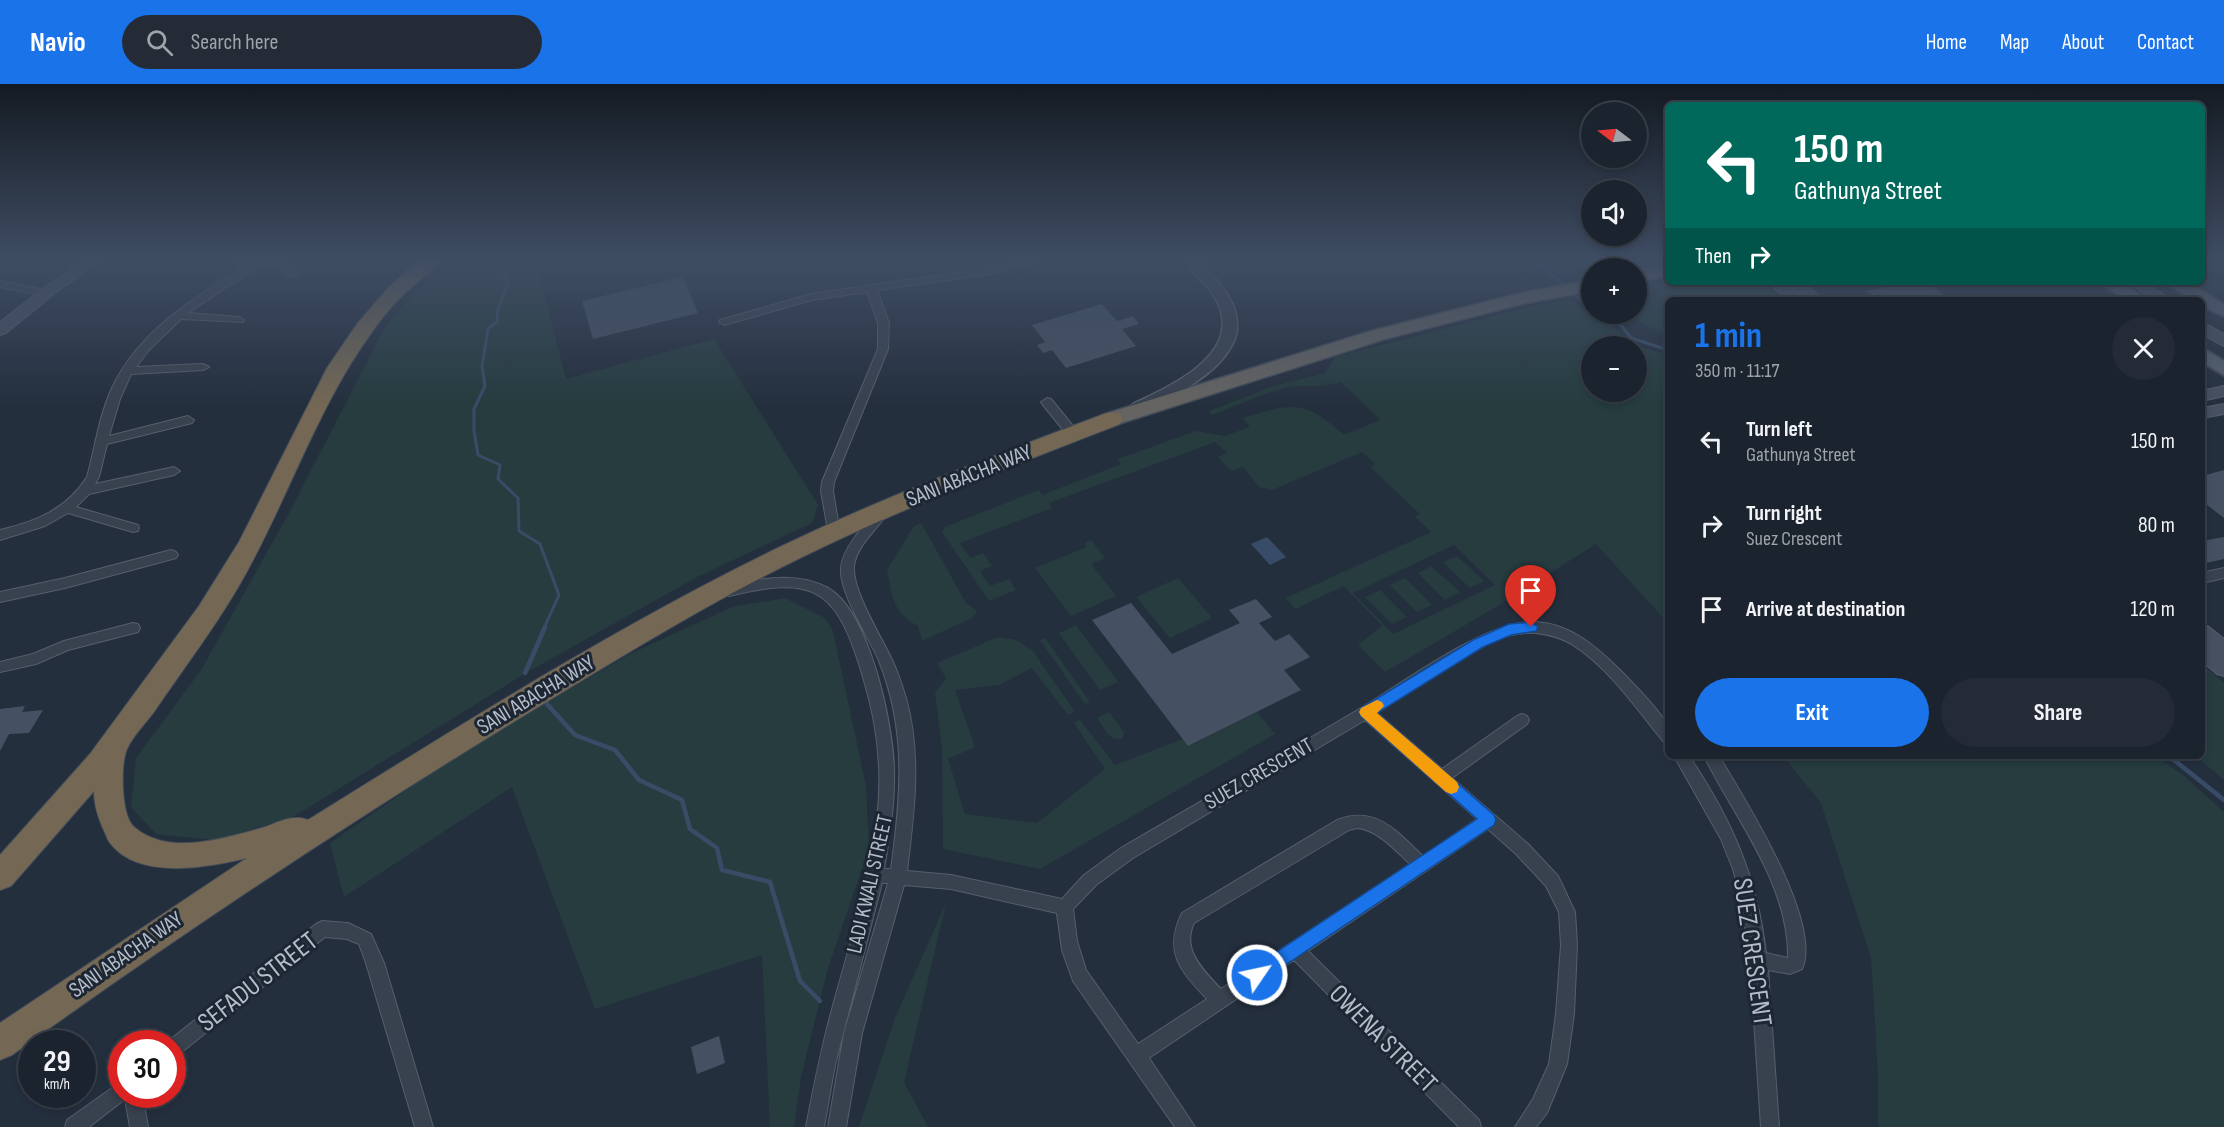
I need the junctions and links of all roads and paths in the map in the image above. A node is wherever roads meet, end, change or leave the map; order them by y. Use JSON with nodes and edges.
{"nodes":[{"id":1,"x":12,"y":309,"type":"edge"},
{"id":2,"x":27,"y":309,"type":"edge"},
{"id":3,"x":190,"y":309,"type":"edge"},
{"id":4,"x":380,"y":309,"type":"edge"},
{"id":5,"x":771,"y":309,"type":"edge"},
{"id":6,"x":881,"y":309,"type":"edge"},
{"id":7,"x":1226,"y":309,"type":"edge"},
{"id":8,"x":1483,"y":309,"type":"edge"},
{"id":9,"x":2206,"y":309,"type":"edge"},
{"id":10,"x":179,"y":316,"type":"junction"},
{"id":11,"x":0,"y":318,"type":"edge"},
{"id":12,"x":239,"y":321,"type":"dead end"},
{"id":13,"x":2224,"y":321,"type":"edge"},
{"id":14,"x":724,"y":322,"type":"dead end"},
{"id":15,"x":2205,"y":329,"type":"edge"},
{"id":16,"x":0,"y":330,"type":"edge"},
{"id":17,"x":2224,"y":341,"type":"edge"},
{"id":18,"x":2205,"y":346,"type":"edge"},
{"id":19,"x":2205,"y":356,"type":"edge"},
{"id":20,"x":2224,"y":359,"type":"edge"},
{"id":21,"x":203,"y":367,"type":"dead end"},
{"id":22,"x":2224,"y":369,"type":"edge"},
{"id":23,"x":128,"y":371,"type":"junction"},
{"id":24,"x":2224,"y":391,"type":"edge"},
{"id":25,"x":2205,"y":395,"type":"edge"},
{"id":26,"x":1047,"y":402,"type":"dead end"},
{"id":27,"x":2224,"y":409,"type":"edge"},
{"id":28,"x":2205,"y":413,"type":"edge"},
{"id":29,"x":1112,"y":419,"type":"junction"},
{"id":30,"x":188,"y":420,"type":"dead end"},
{"id":31,"x":1073,"y":434,"type":"junction"},
{"id":32,"x":103,"y":441,"type":"junction"},
{"id":33,"x":174,"y":471,"type":"dead end"},
{"id":34,"x":87,"y":490,"type":"junction"},
{"id":35,"x":68,"y":509,"type":"junction"},
{"id":36,"x":884,"y":510,"type":"junction"},
{"id":37,"x":133,"y":528,"type":"dead end"},
{"id":38,"x":834,"y":533,"type":"junction"},
{"id":39,"x":3,"y":534,"type":"edge"},
{"id":40,"x":0,"y":549,"type":"edge"},
{"id":41,"x":171,"y":555,"type":"dead end"},
{"id":42,"x":2224,"y":573,"type":"edge"},
{"id":43,"x":2205,"y":577,"type":"edge"},
{"id":44,"x":709,"y":596,"type":"junction"},
{"id":45,"x":0,"y":597,"type":"edge"},
{"id":46,"x":133,"y":628,"type":"dead end"},
{"id":47,"x":2205,"y":634,"type":"edge"},
{"id":48,"x":2224,"y":650,"type":"edge"},
{"id":49,"x":2205,"y":652,"type":"edge"},
{"id":50,"x":0,"y":667,"type":"edge"},
{"id":51,"x":2224,"y":668,"type":"edge"},
{"id":52,"x":1366,"y":712,"type":"junction"},
{"id":53,"x":1522,"y":720,"type":"dead end"},
{"id":54,"x":1665,"y":734,"type":"edge"},
{"id":55,"x":112,"y":747,"type":"junction"},
{"id":56,"x":1683,"y":759,"type":"edge"},
{"id":57,"x":1713,"y":759,"type":"edge"},
{"id":58,"x":1441,"y":778,"type":"junction"},
{"id":59,"x":337,"y":815,"type":"junction"},
{"id":60,"x":1489,"y":820,"type":"junction"},
{"id":61,"x":1422,"y":865,"type":"junction"},
{"id":62,"x":876,"y":875,"type":"junction"},
{"id":63,"x":0,"y":876,"type":"edge"},
{"id":64,"x":898,"y":876,"type":"junction"},
{"id":65,"x":1065,"y":907,"type":"junction"},
{"id":66,"x":1295,"y":949,"type":"junction"},
{"id":67,"x":1759,"y":960,"type":"junction"},
{"id":68,"x":1219,"y":1000,"type":"junction"},
{"id":69,"x":186,"y":1038,"type":"edge"},
{"id":70,"x":0,"y":1043,"type":"edge"},
{"id":71,"x":1135,"y":1056,"type":"junction"},
{"id":72,"x":108,"y":1101,"type":"edge"},
{"id":73,"x":135,"y":1108,"type":"edge"},
{"id":74,"x":74,"y":1127,"type":"edge"},
{"id":75,"x":139,"y":1127,"type":"edge"},
{"id":76,"x":424,"y":1127,"type":"edge"},
{"id":77,"x":815,"y":1127,"type":"edge"},
{"id":78,"x":837,"y":1127,"type":"edge"},
{"id":79,"x":1186,"y":1127,"type":"edge"},
{"id":80,"x":1472,"y":1127,"type":"edge"},
{"id":81,"x":1524,"y":1127,"type":"edge"},
{"id":82,"x":1770,"y":1127,"type":"edge"}],
"edges":[{"from":1,"to":11,"type":"main road"},
{"from":2,"to":16,"type":"main road"},
{"from":3,"to":10,"type":"street"},
{"from":4,"to":55,"type":"highway"},
{"from":5,"to":14,"type":"street"},
{"from":6,"to":38,"type":"street"},
{"from":7,"to":29,"type":"street"},
{"from":8,"to":29,"type":"highway"},
{"from":9,"to":13,"type":"main road"},
{"from":10,"to":12,"type":"street"},
{"from":10,"to":23,"type":"street"},
{"from":15,"to":17,"type":"main road"},
{"from":18,"to":20,"type":"main road"},
{"from":19,"to":22,"type":"main road"},
{"from":21,"to":23,"type":"street"},
{"from":23,"to":32,"type":"street"},
{"from":24,"to":25,"type":"main road"},
{"from":26,"to":31,"type":"street"},
{"from":27,"to":28,"type":"main road"},
{"from":29,"to":31,"type":"highway","name":"SANI ABACHA WAY"},
{"from":30,"to":32,"type":"street"},
{"from":31,"to":36,"type":"highway","name":"SANI ABACHA WAY"},
{"from":32,"to":34,"type":"street"},
{"from":33,"to":34,"type":"street"},
{"from":34,"to":35,"type":"street"},
{"from":35,"to":37,"type":"street"},
{"from":35,"to":39,"type":"street"},
{"from":36,"to":38,"type":"highway","name":"SANI ABACHA WAY"},
{"from":36,"to":64,"type":"street","name":"LADI KWALI STREET"},
{"from":38,"to":44,"type":"highway","name":"SANI ABACHA WAY"},
{"from":39,"to":40,"type":"street"},
{"from":41,"to":45,"type":"street"},
{"from":42,"to":43,"type":"street"},
{"from":44,"to":59,"type":"highway","name":"SANI ABACHA WAY"},
{"from":44,"to":62,"type":"street","name":"LADI KWALI STREET"},
{"from":46,"to":50,"type":"street"},
{"from":47,"to":48,"type":"main road"},
{"from":49,"to":51,"type":"main road"},
{"from":52,"to":54,"type":"street","name":"SUEZ CRESCENT"},
{"from":52,"to":58,"type":"street"},
{"from":52,"to":65,"type":"street","name":"SUEZ CRESCENT"},
{"from":53,"to":58,"type":"street"},
{"from":55,"to":59,"type":"highway"},
{"from":55,"to":63,"type":"highway"},
{"from":56,"to":67,"type":"street","name":"SUEZ CRESCENT"},
{"from":57,"to":67,"type":"street"},
{"from":58,"to":60,"type":"street"},
{"from":59,"to":70,"type":"highway","name":"SANI ABACHA WAY"},
{"from":60,"to":61,"type":"street"},
{"from":60,"to":81,"type":"street"},
{"from":61,"to":66,"type":"street"},
{"from":61,"to":68,"type":"street"},
{"from":62,"to":64,"type":"street"},
{"from":62,"to":77,"type":"street","name":"LADI KWALI STREET"},
{"from":64,"to":65,"type":"street"},
{"from":64,"to":78,"type":"street","name":"LADI KWALI STREET"},
{"from":65,"to":71,"type":"street"},
{"from":66,"to":68,"type":"street"},
{"from":66,"to":80,"type":"street","name":"OWENA STREET"},
{"from":67,"to":82,"type":"street","name":"SUEZ CRESCENT"},
{"from":68,"to":71,"type":"street"},
{"from":69,"to":76,"type":"street","name":"SEFADU STREET"},
{"from":71,"to":79,"type":"street"},
{"from":72,"to":74,"type":"street"},
{"from":73,"to":75,"type":"street"}]}
